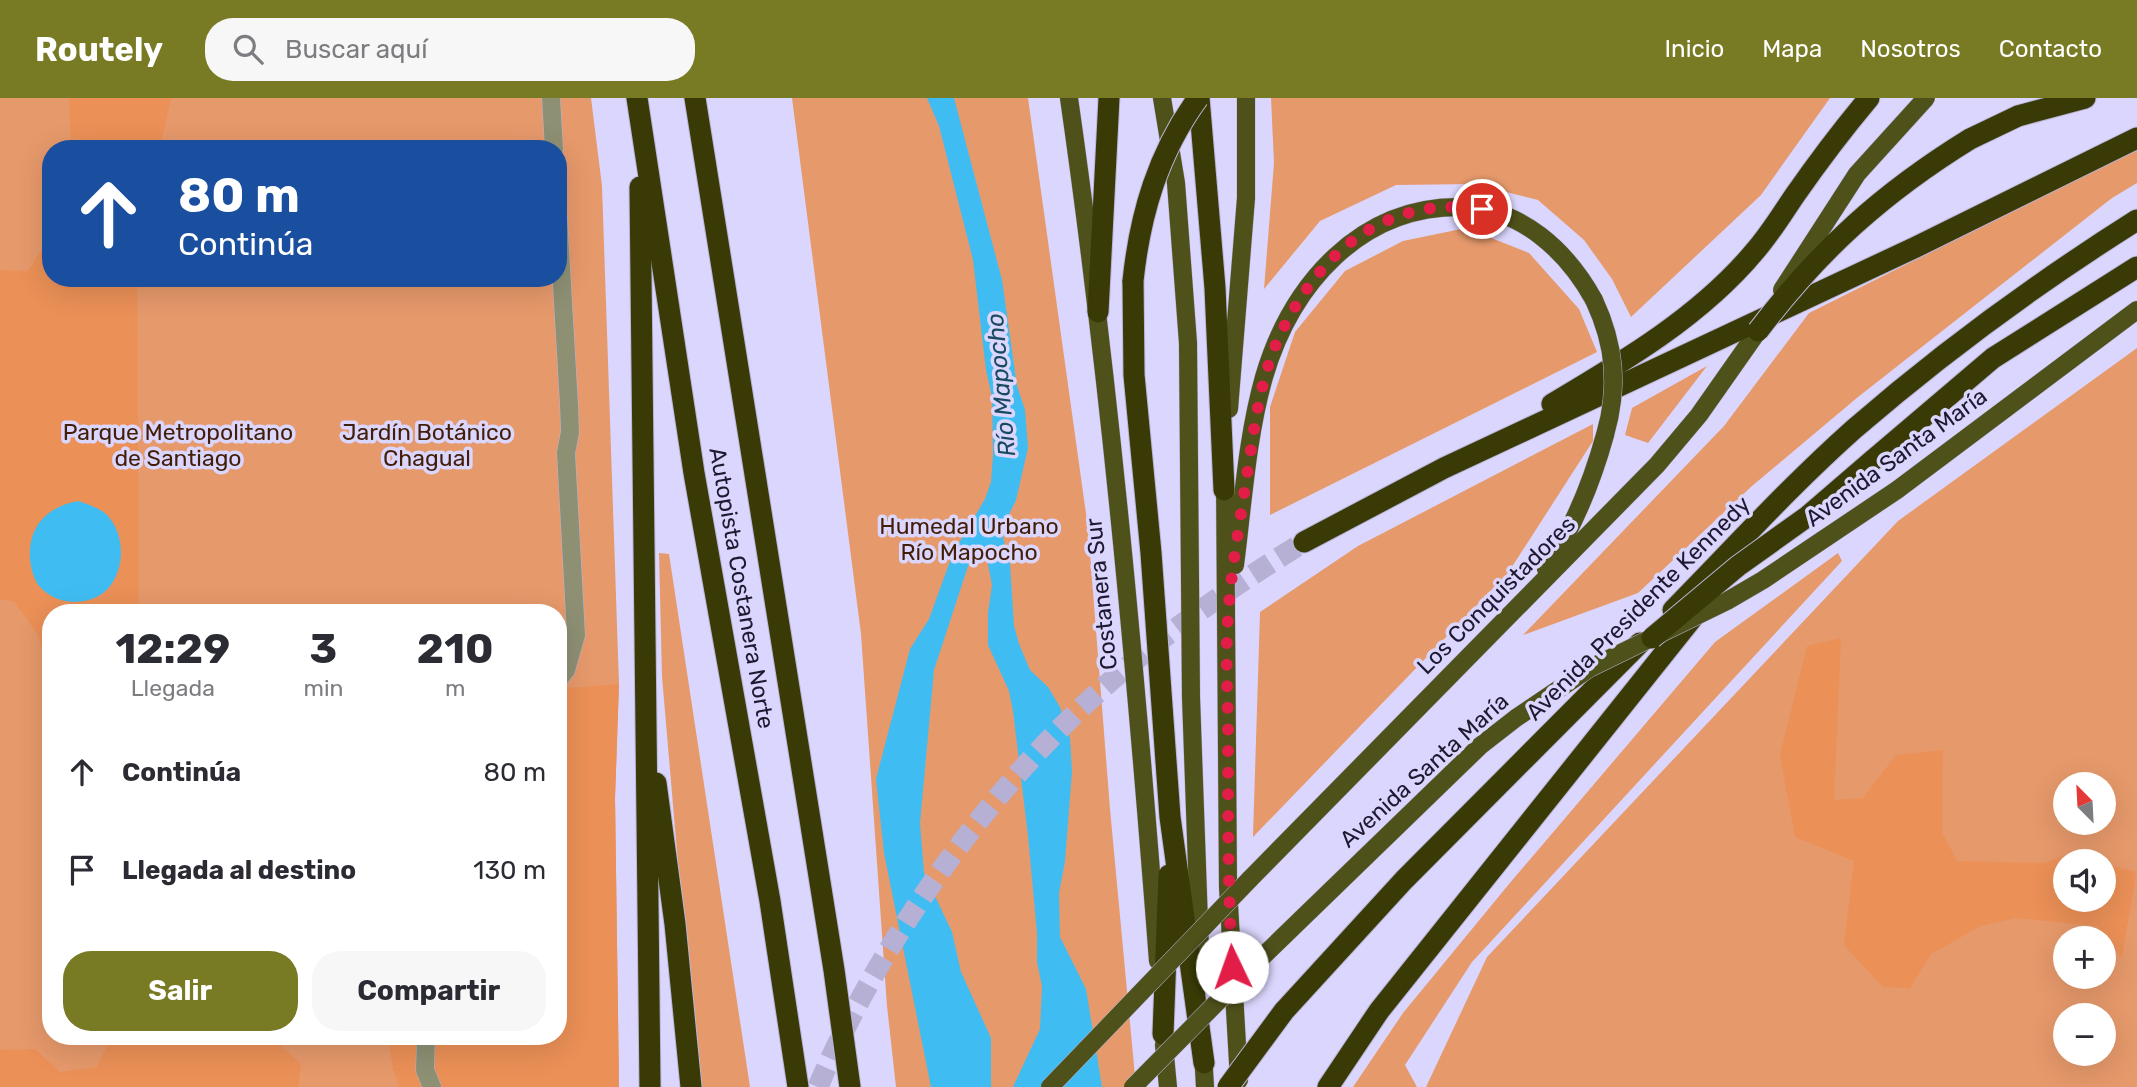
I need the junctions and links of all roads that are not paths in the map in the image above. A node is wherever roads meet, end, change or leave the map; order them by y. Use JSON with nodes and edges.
{"nodes":[{"id":1,"x":551,"y":98,"type":"edge"},
{"id":2,"x":695,"y":98,"type":"edge"},
{"id":3,"x":1069,"y":98,"type":"edge"},
{"id":4,"x":1109,"y":98,"type":"edge"},
{"id":5,"x":1162,"y":98,"type":"edge"},
{"id":6,"x":1199,"y":98,"type":"edge"},
{"id":7,"x":1245,"y":98,"type":"edge"},
{"id":8,"x":1869,"y":98,"type":"edge"},
{"id":9,"x":1926,"y":98,"type":"edge"},
{"id":10,"x":2085,"y":98,"type":"edge"},
{"id":11,"x":638,"y":106,"type":"edge"},
{"id":12,"x":2137,"y":138,"type":"edge"},
{"id":13,"x":553,"y":140,"type":"edge"},
{"id":14,"x":2137,"y":220,"type":"edge"},
{"id":15,"x":2137,"y":267,"type":"edge"},
{"id":16,"x":562,"y":287,"type":"edge"},
{"id":17,"x":2137,"y":310,"type":"edge"},
{"id":18,"x":1098,"y":312,"type":"junction"},
{"id":19,"x":1758,"y":331,"type":"junction"},
{"id":20,"x":1444,"y":468,"type":"junction"},
{"id":21,"x":1796,"y":486,"type":"junction"},
{"id":22,"x":1224,"y":490,"type":"junction"},
{"id":23,"x":1304,"y":542,"type":"tunnel mouth"},
{"id":24,"x":1525,"y":600,"type":"junction"},
{"id":25,"x":1228,"y":617,"type":"junction"},
{"id":26,"x":1652,"y":638,"type":"junction"},
{"id":27,"x":567,"y":666,"type":"edge"},
{"id":28,"x":645,"y":698,"type":"junction"},
{"id":29,"x":1170,"y":817,"type":"junction"},
{"id":30,"x":1163,"y":1034,"type":"junction"},
{"id":31,"x":426,"y":1045,"type":"edge"},
{"id":32,"x":1204,"y":1063,"type":"junction"},
{"id":33,"x":432,"y":1087,"type":"edge"},
{"id":34,"x":650,"y":1087,"type":"edge"},
{"id":35,"x":691,"y":1087,"type":"edge"},
{"id":36,"x":798,"y":1087,"type":"edge"},
{"id":37,"x":850,"y":1087,"type":"edge"},
{"id":38,"x":1050,"y":1087,"type":"edge"},
{"id":39,"x":1133,"y":1087,"type":"edge"},
{"id":40,"x":1167,"y":1087,"type":"edge"},
{"id":41,"x":1205,"y":1087,"type":"edge"},
{"id":42,"x":1228,"y":1087,"type":"edge"},
{"id":43,"x":1239,"y":1087,"type":"edge"},
{"id":44,"x":1328,"y":1087,"type":"edge"}],
"edges":[{"from":1,"to":13,"type":"street"},
{"from":2,"to":37,"type":"highway","name":"Autopista Costanera Norte"},
{"from":3,"to":18,"type":"main road","name":"Costanera Sur"},
{"from":4,"to":18,"type":"highway"},
{"from":5,"to":32,"type":"main road"},
{"from":6,"to":22,"type":"highway"},
{"from":6,"to":29,"type":"highway","bridge":true},
{"from":7,"to":22,"type":"main road"},
{"from":8,"to":20,"type":"highway"},
{"from":9,"to":19,"type":"main road","name":"Los Conquistadores","bridge":true},
{"from":10,"to":19,"type":"highway","bridge":true},
{"from":11,"to":28,"type":"highway"},
{"from":11,"to":36,"type":"highway","name":"Autopista Costanera Norte"},
{"from":12,"to":20,"type":"highway"},
{"from":14,"to":21,"type":"highway","name":"Avenida Presidente Kennedy"},
{"from":15,"to":26,"type":"highway","bridge":true},
{"from":16,"to":27,"type":"street"},
{"from":17,"to":26,"type":"main road","name":"Avenida Santa María","bridge":true},
{"from":18,"to":30,"type":"main road","name":"Costanera Sur"},
{"from":19,"to":24,"type":"main road","name":"Los Conquistadores"},
{"from":20,"to":23,"type":"highway"},
{"from":21,"to":42,"type":"highway","name":"Avenida Presidente Kennedy","bridge":true},
{"from":21,"to":44,"type":"highway"},
{"from":22,"to":25,"type":"main road"},
{"from":24,"to":25,"type":"main road","bridge":true},
{"from":24,"to":38,"type":"main road","name":"Los Conquistadores","bridge":true},
{"from":25,"to":43,"type":"main road"},
{"from":26,"to":39,"type":"main road","name":"Avenida Santa María","bridge":true},
{"from":28,"to":34,"type":"highway"},
{"from":28,"to":35,"type":"highway"},
{"from":29,"to":30,"type":"highway"},
{"from":29,"to":32,"type":"highway"},
{"from":30,"to":40,"type":"main road","name":"Costanera Sur"},
{"from":31,"to":33,"type":"street"},
{"from":32,"to":41,"type":"main road"}]}
